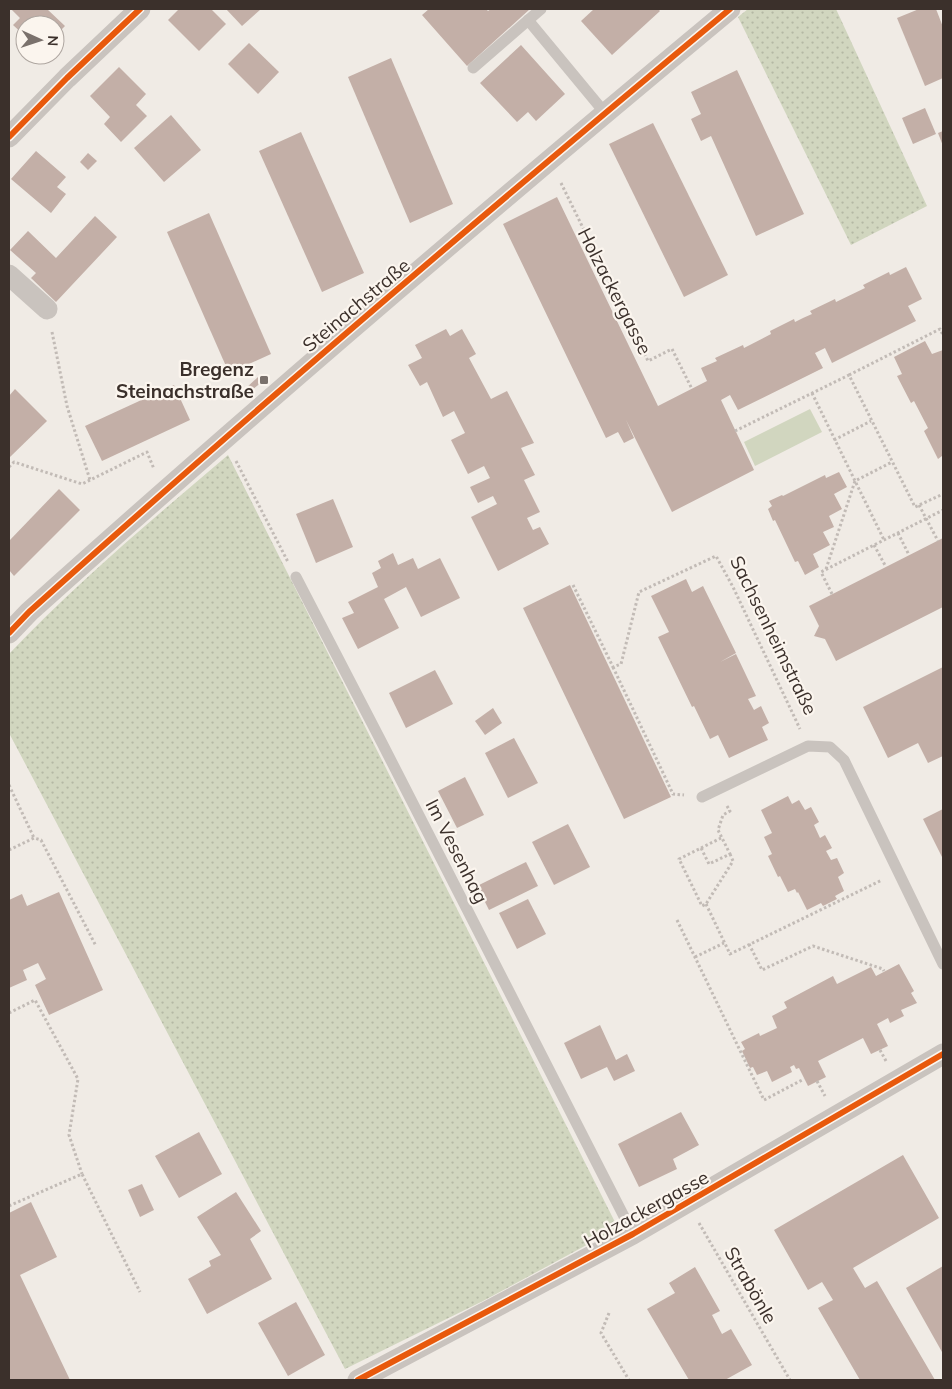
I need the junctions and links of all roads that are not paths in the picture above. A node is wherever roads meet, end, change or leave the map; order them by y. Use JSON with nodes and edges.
{"nodes":[{"id":1,"x":140,"y":9,"type":"edge"},
{"id":2,"x":541,"y":9,"type":"edge"},
{"id":3,"x":730,"y":9,"type":"edge"},
{"id":4,"x":528,"y":20,"type":"junction"},
{"id":5,"x":473,"y":68,"type":"dead end"},
{"id":6,"x":605,"y":113,"type":"junction"},
{"id":7,"x":9,"y":137,"type":"edge"},
{"id":8,"x":9,"y":274,"type":"edge"},
{"id":9,"x":47,"y":309,"type":"road end"},
{"id":10,"x":296,"y":577,"type":"road end"},
{"id":11,"x":9,"y":633,"type":"edge"},
{"id":12,"x":702,"y":797,"type":"road end"},
{"id":13,"x":943,"y":964,"type":"edge"},
{"id":14,"x":943,"y":1054,"type":"edge"},
{"id":15,"x":633,"y":1234,"type":"junction"},
{"id":16,"x":358,"y":1380,"type":"edge"}],
"edges":[{"from":1,"to":7,"type":"street"},
{"from":2,"to":4,"type":"lane"},
{"from":3,"to":6,"type":"street","name":"Steinachstraße"},
{"from":4,"to":5,"type":"lane"},
{"from":4,"to":6,"type":"lane"},
{"from":6,"to":11,"type":"street","name":"Steinachstraße"},
{"from":8,"to":9,"type":"street"},
{"from":10,"to":15,"type":"lane","name":"Im Vesenhag"},
{"from":12,"to":13,"type":"lane"},
{"from":14,"to":15,"type":"street","name":"Holzackergasse"},
{"from":15,"to":16,"type":"street","name":"Holzackergasse"}]}
